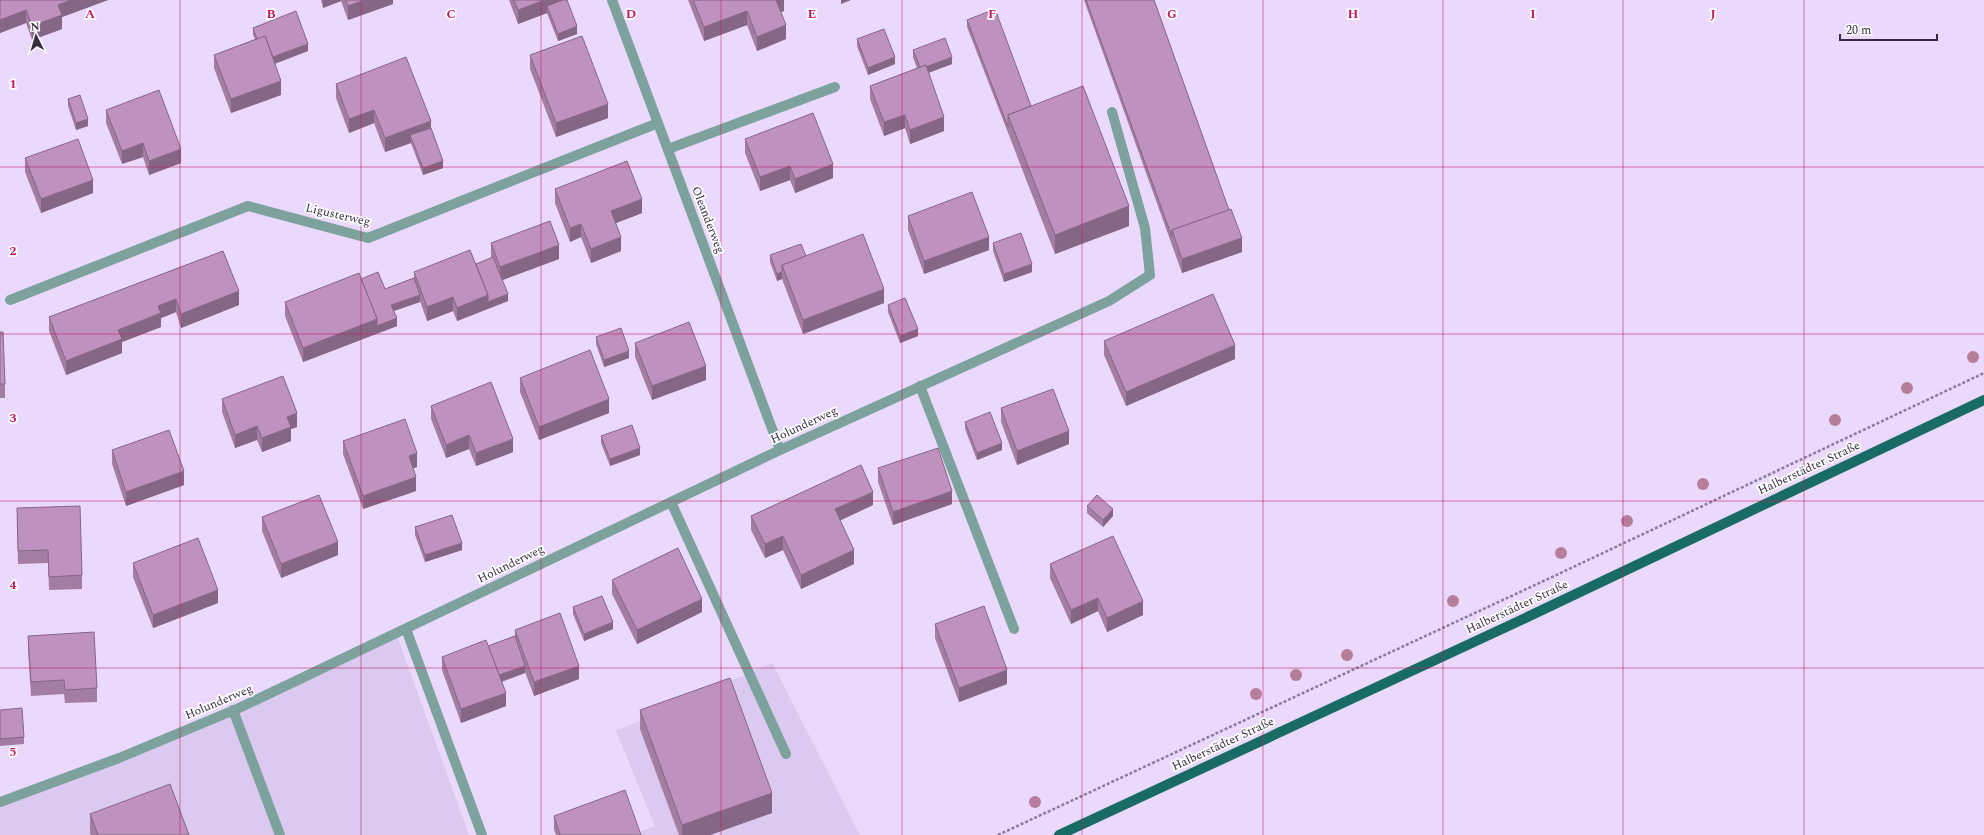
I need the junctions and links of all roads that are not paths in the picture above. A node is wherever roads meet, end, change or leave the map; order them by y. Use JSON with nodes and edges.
{"nodes":[{"id":1,"x":612,"y":0,"type":"edge"},
{"id":2,"x":835,"y":87,"type":"dead end"},
{"id":3,"x":1112,"y":112,"type":"dead end"},
{"id":4,"x":658,"y":123,"type":"junction"},
{"id":5,"x":668,"y":149,"type":"junction"},
{"id":6,"x":10,"y":300,"type":"dead end"},
{"id":7,"x":920,"y":386,"type":"junction"},
{"id":8,"x":1984,"y":400,"type":"edge"},
{"id":9,"x":780,"y":450,"type":"junction"},
{"id":10,"x":671,"y":502,"type":"junction"},
{"id":11,"x":406,"y":628,"type":"junction"},
{"id":12,"x":1014,"y":630,"type":"dead end"},
{"id":13,"x":233,"y":710,"type":"junction"},
{"id":14,"x":786,"y":754,"type":"dead end"},
{"id":15,"x":0,"y":802,"type":"edge"},
{"id":16,"x":280,"y":835,"type":"edge"},
{"id":17,"x":482,"y":835,"type":"edge"},
{"id":18,"x":1059,"y":835,"type":"edge"}],
"edges":[{"from":1,"to":4,"type":"street","name":"Oleanderweg"},
{"from":2,"to":5,"type":"street"},
{"from":3,"to":7,"type":"street","name":"Holunderweg"},
{"from":4,"to":5,"type":"street","name":"Oleanderweg"},
{"from":4,"to":6,"type":"street","name":"Ligusterweg"},
{"from":5,"to":9,"type":"street","name":"Oleanderweg"},
{"from":7,"to":9,"type":"street","name":"Holunderweg"},
{"from":7,"to":12,"type":"street"},
{"from":8,"to":18,"type":"main road","name":"Halberstädter Straße"},
{"from":9,"to":10,"type":"street","name":"Holunderweg"},
{"from":10,"to":11,"type":"street","name":"Holunderweg"},
{"from":10,"to":14,"type":"street"},
{"from":11,"to":13,"type":"street","name":"Holunderweg"},
{"from":11,"to":17,"type":"street"},
{"from":13,"to":15,"type":"street","name":"Holunderweg"},
{"from":13,"to":16,"type":"street"}]}
